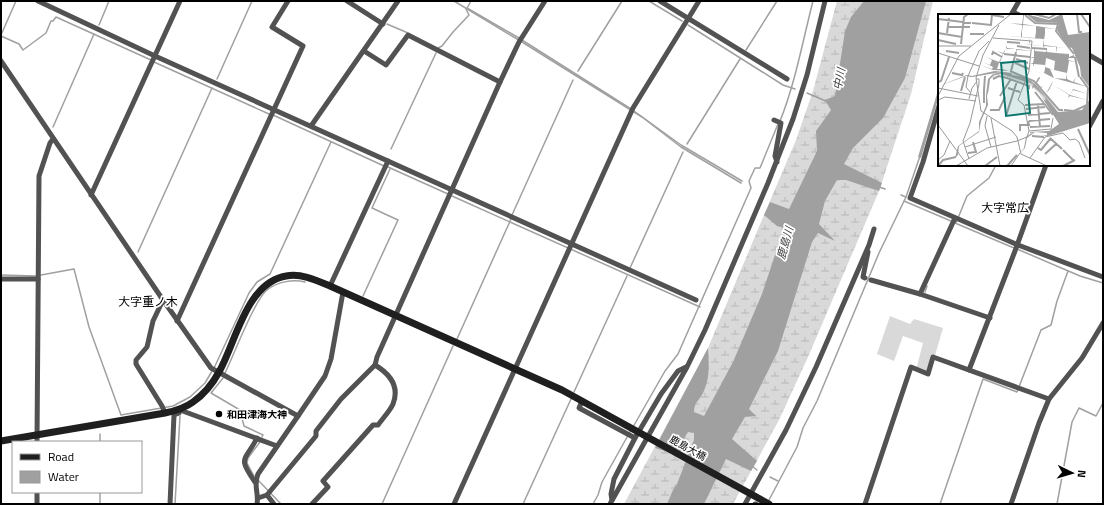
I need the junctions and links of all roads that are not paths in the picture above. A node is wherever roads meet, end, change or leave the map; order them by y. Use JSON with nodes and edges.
{"nodes":[{"id":1,"x":38,"y":1,"type":"edge"},
{"id":2,"x":180,"y":1,"type":"edge"},
{"id":3,"x":288,"y":1,"type":"edge"},
{"id":4,"x":346,"y":1,"type":"edge"},
{"id":5,"x":398,"y":1,"type":"edge"},
{"id":6,"x":545,"y":1,"type":"edge"},
{"id":7,"x":660,"y":1,"type":"edge"},
{"id":8,"x":700,"y":1,"type":"edge"},
{"id":9,"x":825,"y":1,"type":"edge"},
{"id":10,"x":1019,"y":1,"type":"edge"},
{"id":11,"x":1012,"y":13,"type":"edge"},
{"id":12,"x":689,"y":18,"type":"junction"},
{"id":13,"x":383,"y":24,"type":"junction"},
{"id":14,"x":364,"y":51,"type":"junction"},
{"id":15,"x":1090,"y":56,"type":"edge"},
{"id":16,"x":154,"y":59,"type":"junction"},
{"id":17,"x":1,"y":61,"type":"edge"},
{"id":18,"x":1103,"y":63,"type":"edge"},
{"id":19,"x":787,"y":79,"type":"dead end"},
{"id":20,"x":500,"y":82,"type":"junction"},
{"id":21,"x":1103,"y":100,"type":"edge"},
{"id":22,"x":938,"y":109,"type":"edge"},
{"id":23,"x":274,"y":111,"type":"junction"},
{"id":24,"x":774,"y":120,"type":"dead end"},
{"id":25,"x":1090,"y":125,"type":"edge"},
{"id":26,"x":312,"y":126,"type":"junction"},
{"id":27,"x":53,"y":139,"type":"junction"},
{"id":28,"x":388,"y":162,"type":"junction"},
{"id":29,"x":776,"y":162,"type":"junction"},
{"id":30,"x":1046,"y":166,"type":"edge"},
{"id":31,"x":449,"y":193,"type":"junction"},
{"id":32,"x":91,"y":195,"type":"junction"},
{"id":33,"x":953,"y":221,"type":"junction"},
{"id":34,"x":874,"y":229,"type":"dead end"},
{"id":35,"x":571,"y":244,"type":"junction"},
{"id":36,"x":869,"y":245,"type":"junction"},
{"id":37,"x":1017,"y":248,"type":"junction"},
{"id":38,"x":1103,"y":277,"type":"edge"},
{"id":39,"x":866,"y":278,"type":"dead end"},
{"id":40,"x":1,"y":279,"type":"edge"},
{"id":41,"x":38,"y":279,"type":"junction"},
{"id":42,"x":871,"y":280,"type":"dead end"},
{"id":43,"x":330,"y":286,"type":"junction"},
{"id":44,"x":343,"y":292,"type":"junction"},
{"id":45,"x":920,"y":294,"type":"junction"},
{"id":46,"x":162,"y":300,"type":"junction"},
{"id":47,"x":696,"y":300,"type":"dead end"},
{"id":48,"x":395,"y":316,"type":"junction"},
{"id":49,"x":990,"y":318,"type":"junction"},
{"id":50,"x":178,"y":321,"type":"junction"},
{"id":51,"x":1103,"y":324,"type":"edge"},
{"id":52,"x":375,"y":365,"type":"junction"},
{"id":53,"x":687,"y":367,"type":"junction"},
{"id":54,"x":514,"y":369,"type":"junction"},
{"id":55,"x":215,"y":370,"type":"junction"},
{"id":56,"x":969,"y":370,"type":"junction"},
{"id":57,"x":1049,"y":399,"type":"junction"},
{"id":58,"x":582,"y":401,"type":"junction"},
{"id":59,"x":164,"y":409,"type":"junction"},
{"id":60,"x":180,"y":410,"type":"junction"},
{"id":61,"x":298,"y":416,"type":"junction"},
{"id":62,"x":633,"y":437,"type":"junction"},
{"id":63,"x":37,"y":438,"type":"edge"},
{"id":64,"x":257,"y":438,"type":"junction"},
{"id":65,"x":1,"y":441,"type":"edge"},
{"id":66,"x":277,"y":446,"type":"junction"},
{"id":67,"x":255,"y":482,"type":"junction"},
{"id":68,"x":269,"y":492,"type":"junction"},
{"id":69,"x":37,"y":493,"type":"edge"},
{"id":70,"x":257,"y":501,"type":"edge"},
{"id":71,"x":611,"y":502,"type":"edge"},
{"id":72,"x":37,"y":504,"type":"edge"},
{"id":73,"x":170,"y":504,"type":"edge"},
{"id":74,"x":274,"y":504,"type":"edge"},
{"id":75,"x":312,"y":504,"type":"edge"},
{"id":76,"x":454,"y":504,"type":"edge"},
{"id":77,"x":745,"y":504,"type":"edge"},
{"id":78,"x":769,"y":504,"type":"edge"},
{"id":79,"x":865,"y":504,"type":"edge"},
{"id":80,"x":1011,"y":504,"type":"edge"}],
"edges":[{"from":1,"to":16,"type":"street"},
{"from":2,"to":16,"type":"street"},
{"from":3,"to":23,"type":"street"},
{"from":4,"to":13,"type":"street"},
{"from":5,"to":13,"type":"street"},
{"from":6,"to":20,"type":"street"},
{"from":7,"to":12,"type":"street"},
{"from":8,"to":12,"type":"street"},
{"from":9,"to":29,"type":"street"},
{"from":10,"to":11,"type":"street"},
{"from":12,"to":19,"type":"street"},
{"from":12,"to":35,"type":"street"},
{"from":13,"to":14,"type":"street"},
{"from":14,"to":20,"type":"street"},
{"from":14,"to":26,"type":"street"},
{"from":15,"to":18,"type":"street"},
{"from":16,"to":23,"type":"street"},
{"from":16,"to":32,"type":"street"},
{"from":17,"to":27,"type":"street"},
{"from":20,"to":31,"type":"street"},
{"from":21,"to":25,"type":"street"},
{"from":22,"to":33,"type":"street"},
{"from":23,"to":26,"type":"street"},
{"from":23,"to":50,"type":"street"},
{"from":24,"to":29,"type":"street"},
{"from":26,"to":28,"type":"street"},
{"from":27,"to":32,"type":"street"},
{"from":27,"to":41,"type":"street"},
{"from":28,"to":31,"type":"street"},
{"from":28,"to":43,"type":"street"},
{"from":29,"to":53,"type":"street"},
{"from":30,"to":37,"type":"street"},
{"from":31,"to":35,"type":"street"},
{"from":31,"to":48,"type":"street"},
{"from":32,"to":46,"type":"street"},
{"from":33,"to":37,"type":"street"},
{"from":33,"to":45,"type":"street"},
{"from":34,"to":36,"type":"street"},
{"from":35,"to":47,"type":"street"},
{"from":35,"to":54,"type":"street"},
{"from":36,"to":39,"type":"street"},
{"from":36,"to":77,"type":"street"},
{"from":37,"to":38,"type":"street"},
{"from":37,"to":49,"type":"street"},
{"from":40,"to":41,"type":"street"},
{"from":41,"to":63,"type":"street"},
{"from":42,"to":45,"type":"street"},
{"from":43,"to":44,"type":"street","name":"鹿島大橋"},
{"from":43,"to":55,"type":"street","name":"鹿島大橋"},
{"from":44,"to":48,"type":"street","name":"鹿島大橋"},
{"from":44,"to":61,"type":"street"},
{"from":45,"to":49,"type":"street"},
{"from":46,"to":50,"type":"street"},
{"from":46,"to":59,"type":"street"},
{"from":48,"to":52,"type":"street"},
{"from":48,"to":54,"type":"street","name":"鹿島大橋"},
{"from":49,"to":56,"type":"street"},
{"from":50,"to":55,"type":"street"},
{"from":51,"to":57,"type":"street"},
{"from":52,"to":68,"type":"street"},
{"from":52,"to":75,"type":"street"},
{"from":53,"to":62,"type":"street"},
{"from":53,"to":71,"type":"street"},
{"from":54,"to":58,"type":"street","name":"鹿島大橋"},
{"from":54,"to":76,"type":"street"},
{"from":55,"to":60,"type":"street","name":"鹿島大橋"},
{"from":55,"to":61,"type":"street"},
{"from":56,"to":57,"type":"street"},
{"from":56,"to":79,"type":"street"},
{"from":57,"to":80,"type":"street"},
{"from":58,"to":62,"type":"street"},
{"from":58,"to":78,"type":"street","name":"鹿島大橋"},
{"from":59,"to":60,"type":"street"},
{"from":59,"to":63,"type":"street"},
{"from":60,"to":64,"type":"street"},
{"from":60,"to":73,"type":"street"},
{"from":61,"to":66,"type":"street"},
{"from":62,"to":71,"type":"street"},
{"from":63,"to":65,"type":"street"},
{"from":64,"to":66,"type":"street"},
{"from":64,"to":67,"type":"street"},
{"from":66,"to":67,"type":"street"},
{"from":67,"to":70,"type":"street"},
{"from":68,"to":70,"type":"street"},
{"from":68,"to":74,"type":"street"},
{"from":69,"to":72,"type":"street"}]}
